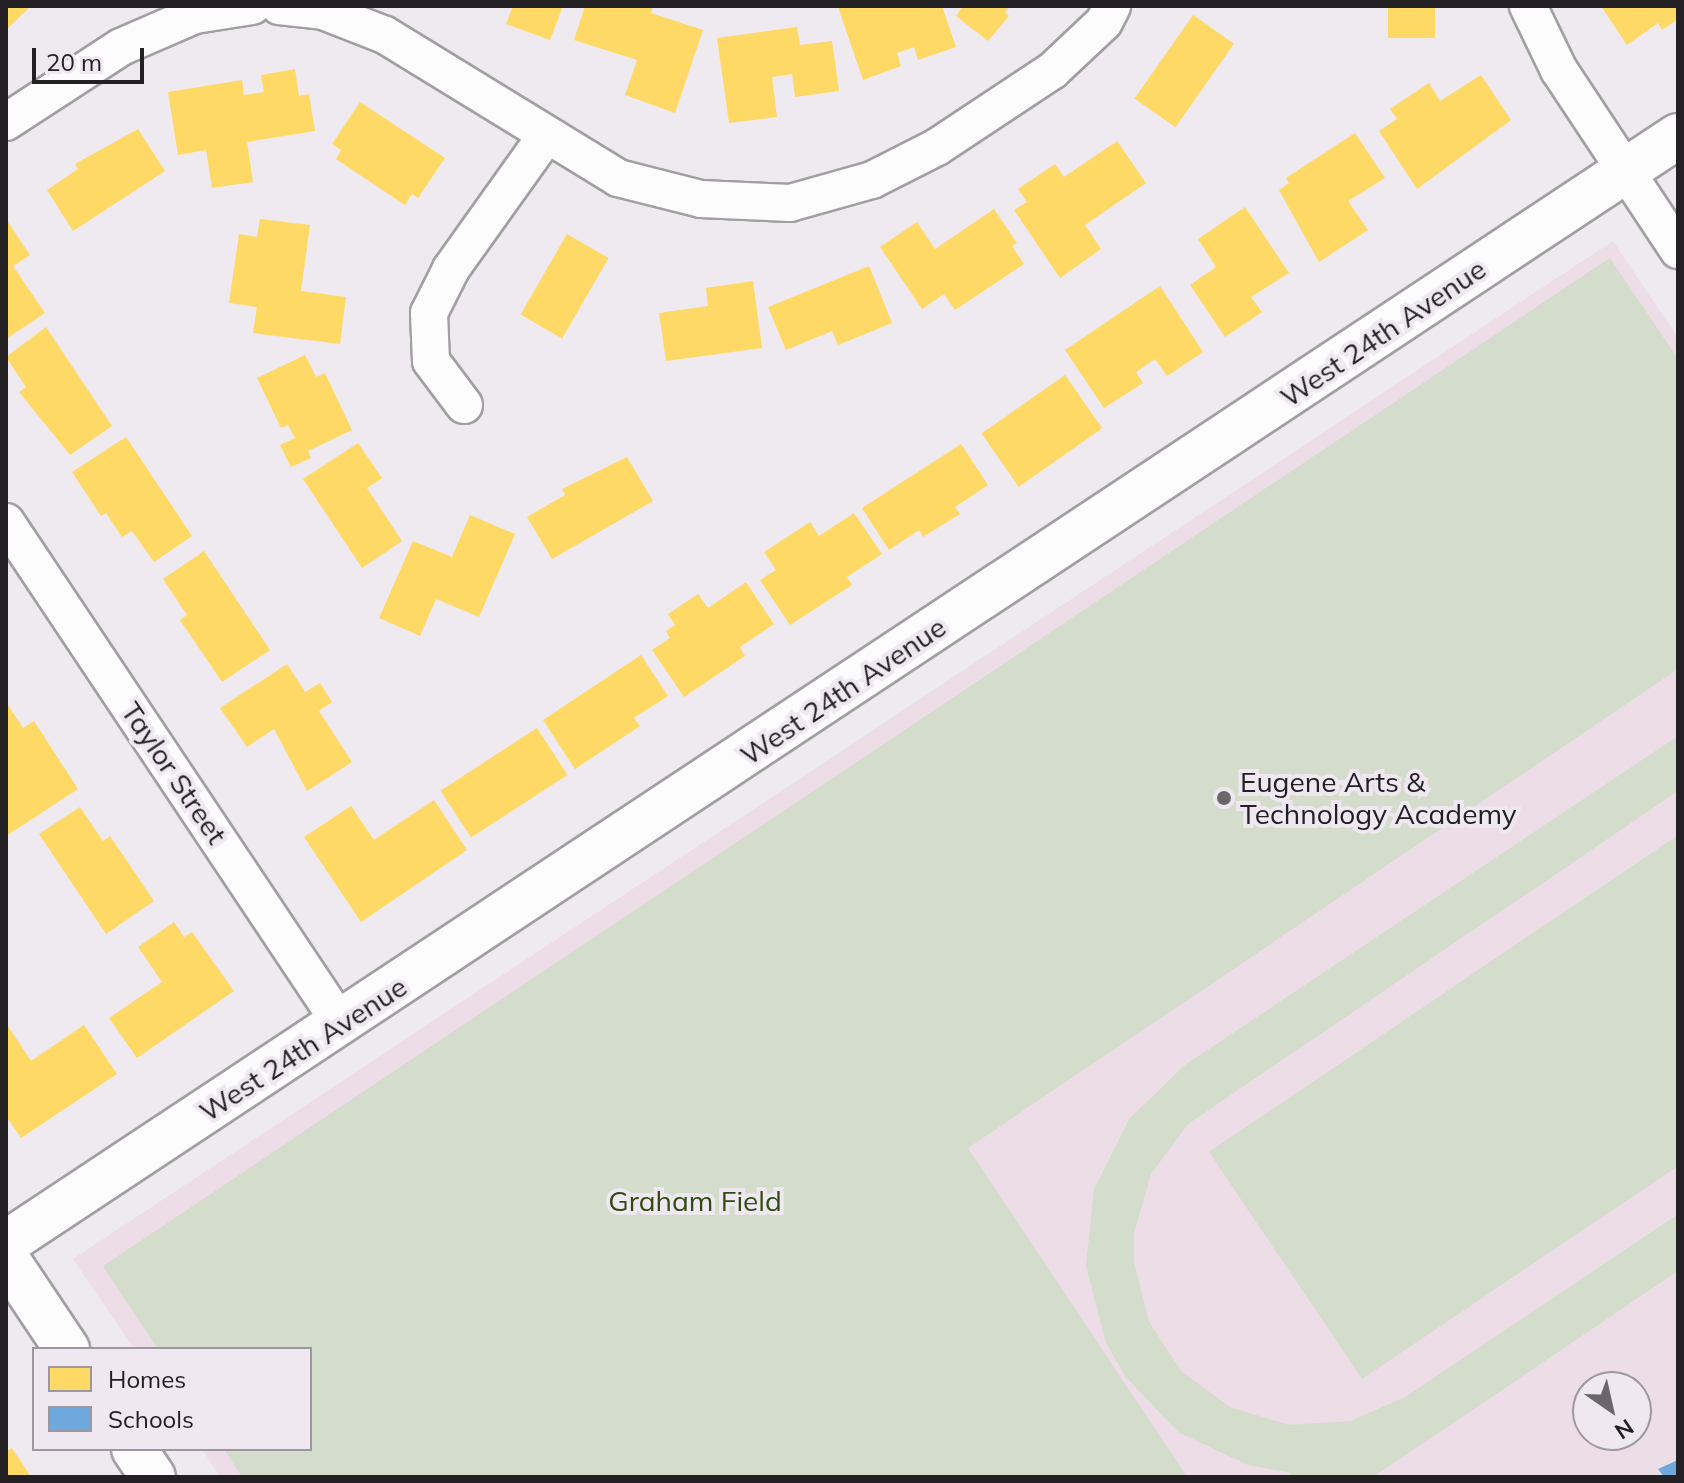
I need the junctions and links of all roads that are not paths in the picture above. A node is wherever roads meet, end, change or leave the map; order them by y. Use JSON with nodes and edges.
{"nodes":[{"id":1,"x":252,"y":6,"type":"edge"},
{"id":2,"x":279,"y":6,"type":"edge"},
{"id":3,"x":1112,"y":6,"type":"edge"},
{"id":4,"x":1528,"y":6,"type":"edge"},
{"id":5,"x":6,"y":122,"type":"edge"},
{"id":6,"x":1678,"y":136,"type":"edge"},
{"id":7,"x":545,"y":137,"type":"junction"},
{"id":8,"x":1625,"y":171,"type":"junction"},
{"id":9,"x":1678,"y":250,"type":"edge"},
{"id":10,"x":464,"y":405,"type":"dead end"},
{"id":11,"x":6,"y":522,"type":"edge"},
{"id":12,"x":341,"y":1024,"type":"junction"},
{"id":13,"x":6,"y":1243,"type":"edge"},
{"id":14,"x":6,"y":1258,"type":"edge"},
{"id":15,"x":66,"y":1347,"type":"edge"},
{"id":16,"x":135,"y":1451,"type":"edge"},
{"id":17,"x":153,"y":1477,"type":"edge"}],
"edges":[{"from":1,"to":5,"type":"street"},
{"from":2,"to":7,"type":"street"},
{"from":3,"to":7,"type":"street"},
{"from":4,"to":8,"type":"street"},
{"from":6,"to":8,"type":"street","name":"West 24th Avenue"},
{"from":7,"to":10,"type":"street"},
{"from":8,"to":9,"type":"street"},
{"from":8,"to":12,"type":"street","name":"West 24th Avenue"},
{"from":11,"to":12,"type":"street","name":"Taylor Street"},
{"from":12,"to":13,"type":"street","name":"West 24th Avenue"},
{"from":14,"to":15,"type":"street"},
{"from":16,"to":17,"type":"street"}]}
